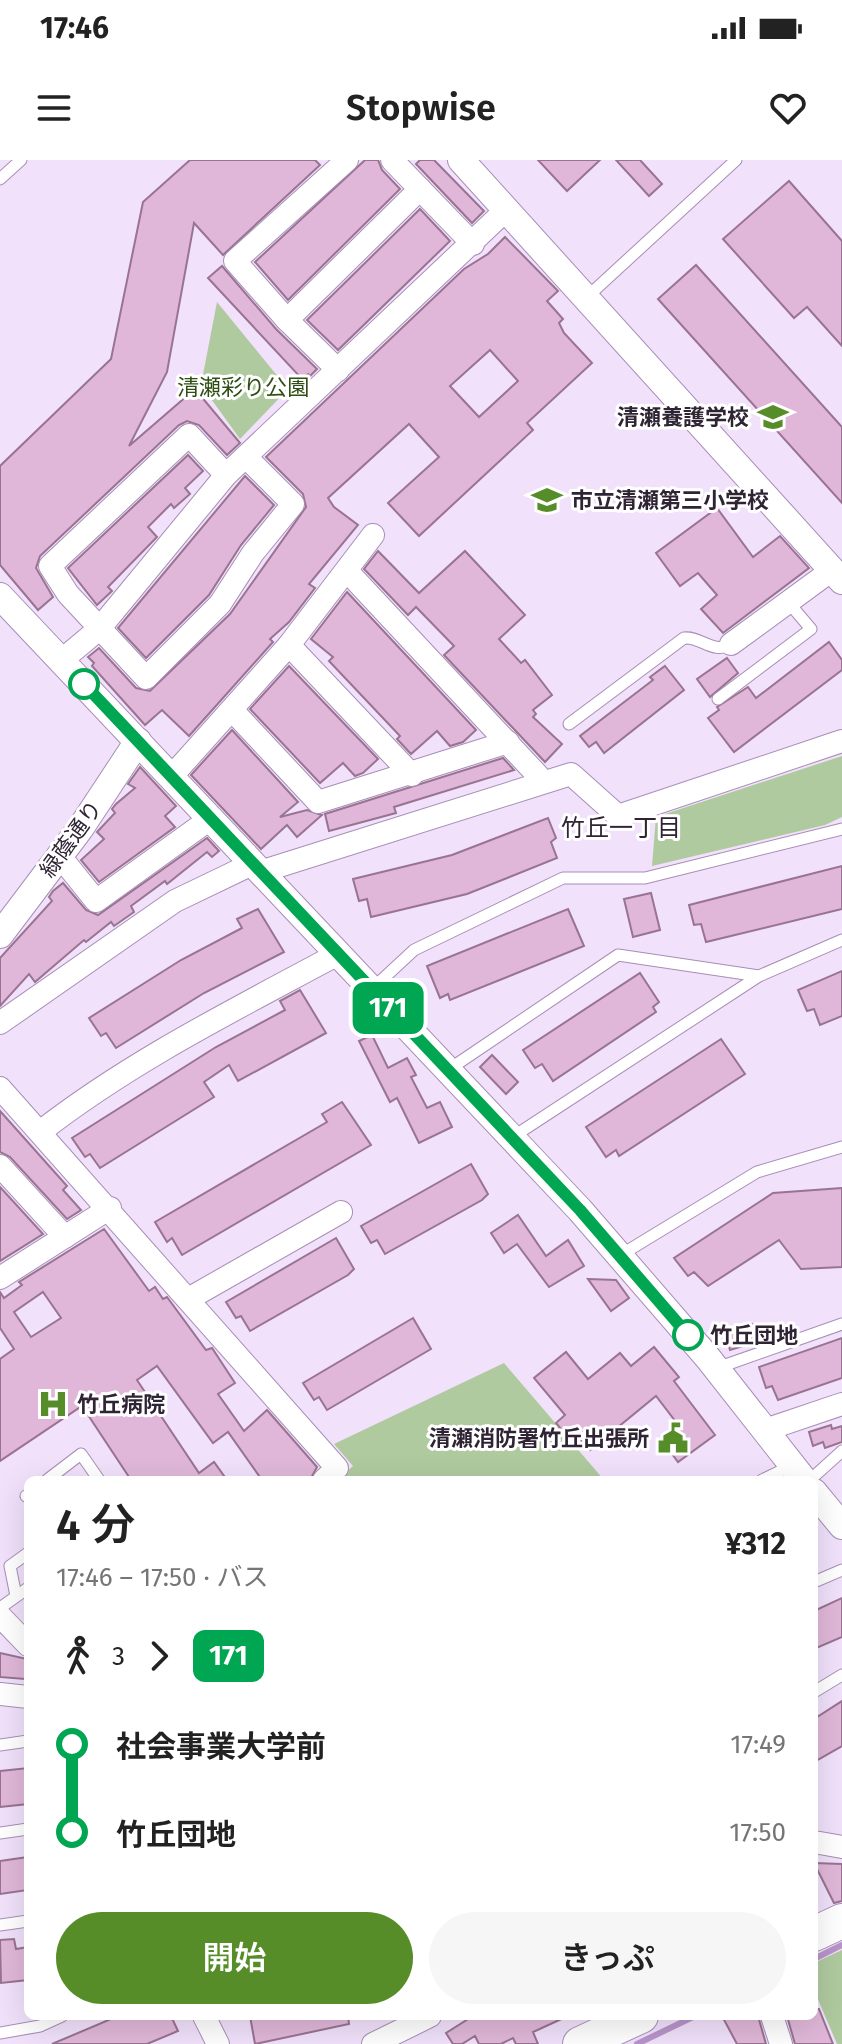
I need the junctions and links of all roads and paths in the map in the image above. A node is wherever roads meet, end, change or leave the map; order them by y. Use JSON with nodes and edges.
{"nodes":[{"id":1,"x":21,"y":160,"type":"edge"},
{"id":2,"x":347,"y":160,"type":"edge"},
{"id":3,"x":392,"y":160,"type":"edge"},
{"id":4,"x":461,"y":160,"type":"edge"},
{"id":5,"x":736,"y":160,"type":"edge"},
{"id":6,"x":0,"y":179,"type":"edge"},
{"id":7,"x":420,"y":189,"type":"junction"},
{"id":8,"x":507,"y":209,"type":"junction"},
{"id":9,"x":473,"y":244,"type":"junction"},
{"id":10,"x":587,"y":297,"type":"junction"},
{"id":11,"x":287,"y":320,"type":"junction"},
{"id":12,"x":338,"y":370,"type":"junction"},
{"id":13,"x":246,"y":457,"type":"junction"},
{"id":14,"x":226,"y":475,"type":"junction"},
{"id":15,"x":373,"y":535,"type":"dead end"},
{"id":16,"x":347,"y":571,"type":"junction"},
{"id":17,"x":837,"y":575,"type":"edge"},
{"id":18,"x":0,"y":596,"type":"edge"},
{"id":19,"x":789,"y":603,"type":"junction"},
{"id":20,"x":99,"y":629,"type":"junction"},
{"id":21,"x":731,"y":644,"type":"joint"},
{"id":22,"x":289,"y":645,"type":"junction"},
{"id":23,"x":62,"y":660,"type":"junction"},
{"id":24,"x":718,"y":699,"type":"dead end"},
{"id":25,"x":232,"y":710,"type":"junction"},
{"id":26,"x":569,"y":724,"type":"dead end"},
{"id":27,"x":138,"y":741,"type":"junction"},
{"id":28,"x":842,"y":741,"type":"edge"},
{"id":29,"x":508,"y":742,"type":"junction"},
{"id":30,"x":412,"y":775,"type":"junction"},
{"id":31,"x":171,"y":777,"type":"junction"},
{"id":32,"x":544,"y":782,"type":"junction"},
{"id":33,"x":210,"y":819,"type":"junction"},
{"id":34,"x":842,"y":829,"type":"edge"},
{"id":35,"x":59,"y":855,"type":"junction"},
{"id":36,"x":256,"y":868,"type":"junction"},
{"id":37,"x":0,"y":935,"type":"edge"},
{"id":38,"x":842,"y":940,"type":"edge"},
{"id":39,"x":338,"y":954,"type":"junction"},
{"id":40,"x":759,"y":976,"type":"junction"},
{"id":41,"x":372,"y":990,"type":"junction"},
{"id":42,"x":0,"y":1023,"type":"edge"},
{"id":43,"x":447,"y":1070,"type":"junction"},
{"id":44,"x":0,"y":1088,"type":"edge"},
{"id":45,"x":40,"y":1132,"type":"junction"},
{"id":46,"x":511,"y":1138,"type":"junction"},
{"id":47,"x":842,"y":1147,"type":"edge"},
{"id":48,"x":0,"y":1166,"type":"edge"},
{"id":49,"x":110,"y":1208,"type":"junction"},
{"id":50,"x":341,"y":1212,"type":"dead end"},
{"id":51,"x":65,"y":1237,"type":"junction"},
{"id":52,"x":619,"y":1257,"type":"junction"},
{"id":53,"x":0,"y":1278,"type":"edge"},
{"id":54,"x":190,"y":1298,"type":"junction"},
{"id":55,"x":842,"y":1324,"type":"edge"},
{"id":56,"x":716,"y":1368,"type":"junction"},
{"id":57,"x":842,"y":1404,"type":"edge"},
{"id":58,"x":765,"y":1430,"type":"junction"},
{"id":59,"x":842,"y":1451,"type":"edge"},
{"id":60,"x":802,"y":1475,"type":"edge"},
{"id":61,"x":52,"y":1476,"type":"edge"},
{"id":62,"x":96,"y":1476,"type":"edge"},
{"id":63,"x":328,"y":1476,"type":"edge"},
{"id":64,"x":818,"y":1497,"type":"edge"},
{"id":65,"x":842,"y":1526,"type":"edge"},
{"id":66,"x":24,"y":1556,"type":"edge"},
{"id":67,"x":842,"y":1570,"type":"edge"},
{"id":68,"x":818,"y":1580,"type":"edge"},
{"id":69,"x":24,"y":1591,"type":"edge"},
{"id":70,"x":16,"y":1596,"type":"junction"},
{"id":71,"x":0,"y":1608,"type":"edge"},
{"id":72,"x":0,"y":1616,"type":"edge"},
{"id":73,"x":24,"y":1641,"type":"edge"},
{"id":74,"x":842,"y":1675,"type":"edge"},
{"id":75,"x":818,"y":1690,"type":"edge"},
{"id":76,"x":0,"y":1694,"type":"edge"},
{"id":77,"x":24,"y":1697,"type":"edge"},
{"id":78,"x":24,"y":1742,"type":"edge"},
{"id":79,"x":0,"y":1745,"type":"edge"},
{"id":80,"x":24,"y":1830,"type":"edge"},
{"id":81,"x":0,"y":1833,"type":"edge"},
{"id":82,"x":818,"y":1843,"type":"edge"},
{"id":83,"x":842,"y":1847,"type":"edge"},
{"id":84,"x":842,"y":1921,"type":"edge"},
{"id":85,"x":24,"y":1922,"type":"edge"},
{"id":86,"x":0,"y":1925,"type":"edge"},
{"id":87,"x":818,"y":1932,"type":"edge"},
{"id":88,"x":53,"y":2020,"type":"edge"},
{"id":89,"x":206,"y":2020,"type":"edge"},
{"id":90,"x":422,"y":2020,"type":"edge"},
{"id":91,"x":773,"y":2020,"type":"edge"},
{"id":92,"x":629,"y":2029,"type":"edge"},
{"id":93,"x":0,"y":2033,"type":"edge"},
{"id":94,"x":218,"y":2044,"type":"edge"},
{"id":95,"x":373,"y":2044,"type":"edge"},
{"id":96,"x":580,"y":2044,"type":"edge"},
{"id":97,"x":781,"y":2044,"type":"edge"}],
"edges":[{"from":1,"to":6,"type":"lane"},
{"from":2,"to":11,"type":"street"},
{"from":3,"to":7,"type":"street"},
{"from":4,"to":8,"type":"street"},
{"from":5,"to":10,"type":"lane"},
{"from":7,"to":9,"type":"street"},
{"from":7,"to":11,"type":"street"},
{"from":8,"to":9,"type":"street"},
{"from":8,"to":10,"type":"street"},
{"from":9,"to":12,"type":"street"},
{"from":10,"to":17,"type":"street"},
{"from":11,"to":12,"type":"street"},
{"from":12,"to":13,"type":"street"},
{"from":13,"to":14,"type":"street"},
{"from":13,"to":20,"type":"street"},
{"from":14,"to":20,"type":"street"},
{"from":14,"to":20,"type":"street"},
{"from":15,"to":16,"type":"street"},
{"from":16,"to":22,"type":"street"},
{"from":16,"to":29,"type":"street"},
{"from":17,"to":19,"type":"street"},
{"from":18,"to":23,"type":"street"},
{"from":19,"to":21,"type":"street"},
{"from":19,"to":24,"type":"lane"},
{"from":20,"to":23,"type":"street"},
{"from":21,"to":26,"type":"lane"},
{"from":22,"to":25,"type":"street"},
{"from":22,"to":30,"type":"street"},
{"from":23,"to":27,"type":"street"},
{"from":25,"to":30,"type":"street"},
{"from":25,"to":31,"type":"street"},
{"from":27,"to":31,"type":"street"},
{"from":27,"to":35,"type":"street","name":"緑蔭通り"},
{"from":28,"to":32,"type":"street"},
{"from":29,"to":30,"type":"street"},
{"from":29,"to":32,"type":"street"},
{"from":31,"to":33,"type":"street"},
{"from":32,"to":36,"type":"street"},
{"from":33,"to":35,"type":"street"},
{"from":33,"to":36,"type":"street"},
{"from":34,"to":41,"type":"lane"},
{"from":35,"to":37,"type":"street","name":"緑蔭通り"},
{"from":36,"to":39,"type":"street"},
{"from":36,"to":42,"type":"street"},
{"from":38,"to":40,"type":"lane"},
{"from":39,"to":41,"type":"street"},
{"from":39,"to":45,"type":"street"},
{"from":40,"to":43,"type":"lane"},
{"from":40,"to":46,"type":"lane"},
{"from":41,"to":43,"type":"street"},
{"from":43,"to":46,"type":"street"},
{"from":44,"to":45,"type":"street"},
{"from":45,"to":49,"type":"street"},
{"from":46,"to":52,"type":"street"},
{"from":47,"to":52,"type":"lane"},
{"from":48,"to":51,"type":"street"},
{"from":49,"to":51,"type":"street"},
{"from":49,"to":54,"type":"street"},
{"from":50,"to":54,"type":"street"},
{"from":51,"to":53,"type":"street"},
{"from":52,"to":56,"type":"street"},
{"from":54,"to":63,"type":"street"},
{"from":55,"to":56,"type":"lane"},
{"from":56,"to":58,"type":"street"},
{"from":57,"to":58,"type":"street"},
{"from":58,"to":60,"type":"street"},
{"from":59,"to":60,"type":"lane"},
{"from":61,"to":62,"type":"lane"},
{"from":64,"to":65,"type":"street"},
{"from":66,"to":70,"type":"lane"},
{"from":67,"to":68,"type":"lane"},
{"from":69,"to":70,"type":"lane"},
{"from":70,"to":71,"type":"lane"},
{"from":72,"to":73,"type":"street"},
{"from":74,"to":75,"type":"lane"},
{"from":76,"to":77,"type":"street"},
{"from":78,"to":79,"type":"lane"},
{"from":80,"to":81,"type":"lane"},
{"from":82,"to":83,"type":"street"},
{"from":84,"to":87,"type":"main road"},
{"from":85,"to":86,"type":"lane"},
{"from":88,"to":93,"type":"lane"},
{"from":89,"to":94,"type":"street"},
{"from":90,"to":95,"type":"street"},
{"from":91,"to":97,"type":"street"},
{"from":92,"to":96,"type":"main road"}]}
